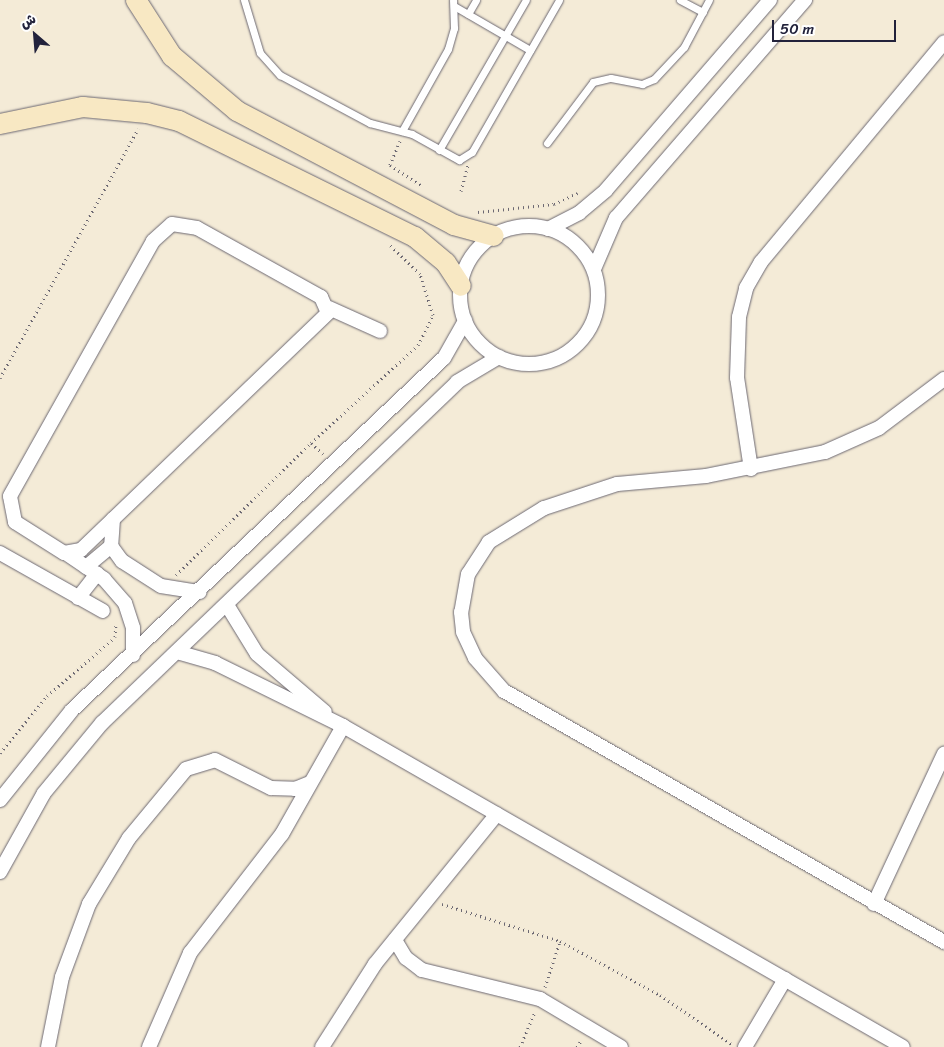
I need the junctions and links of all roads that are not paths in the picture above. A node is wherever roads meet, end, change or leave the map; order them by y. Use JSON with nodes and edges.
{"nodes":[{"id":1,"x":136,"y":0,"type":"edge"},
{"id":2,"x":244,"y":0,"type":"edge"},
{"id":3,"x":476,"y":0,"type":"edge"},
{"id":4,"x":526,"y":0,"type":"edge"},
{"id":5,"x":559,"y":0,"type":"edge"},
{"id":6,"x":680,"y":0,"type":"edge"},
{"id":7,"x":709,"y":0,"type":"edge"},
{"id":8,"x":770,"y":0,"type":"edge"},
{"id":9,"x":805,"y":0,"type":"edge"},
{"id":10,"x":453,"y":3,"type":"edge"},
{"id":11,"x":703,"y":12,"type":"junction"},
{"id":12,"x":468,"y":14,"type":"junction"},
{"id":13,"x":506,"y":35,"type":"junction"},
{"id":14,"x":944,"y":42,"type":"edge"},
{"id":15,"x":530,"y":50,"type":"junction"},
{"id":16,"x":0,"y":124,"type":"edge"},
{"id":17,"x":400,"y":130,"type":"junction"},
{"id":18,"x":547,"y":143,"type":"dead end"},
{"id":19,"x":439,"y":150,"type":"junction"},
{"id":20,"x":548,"y":229,"type":"junction"},
{"id":21,"x":494,"y":236,"type":"junction"},
{"id":22,"x":594,"y":269,"type":"junction"},
{"id":23,"x":461,"y":286,"type":"junction"},
{"id":24,"x":328,"y":308,"type":"junction"},
{"id":25,"x":465,"y":321,"type":"junction"},
{"id":26,"x":380,"y":331,"type":"dead end"},
{"id":27,"x":499,"y":357,"type":"junction"},
{"id":28,"x":944,"y":379,"type":"edge"},
{"id":29,"x":750,"y":469,"type":"junction"},
{"id":30,"x":113,"y":519,"type":"junction"},
{"id":31,"x":111,"y":546,"type":"junction"},
{"id":32,"x":0,"y":553,"type":"edge"},
{"id":33,"x":67,"y":554,"type":"junction"},
{"id":34,"x":91,"y":570,"type":"junction"},
{"id":35,"x":200,"y":592,"type":"junction"},
{"id":36,"x":78,"y":598,"type":"junction"},
{"id":37,"x":227,"y":605,"type":"junction"},
{"id":38,"x":109,"y":614,"type":"road end"},
{"id":39,"x":177,"y":652,"type":"junction"},
{"id":40,"x":132,"y":655,"type":"junction"},
{"id":41,"x":343,"y":726,"type":"junction"},
{"id":42,"x":944,"y":754,"type":"edge"},
{"id":43,"x":310,"y":783,"type":"junction"},
{"id":44,"x":0,"y":800,"type":"edge"},
{"id":45,"x":497,"y":814,"type":"junction"},
{"id":46,"x":0,"y":872,"type":"edge"},
{"id":47,"x":874,"y":904,"type":"junction"},
{"id":48,"x":394,"y":940,"type":"junction"},
{"id":49,"x":944,"y":942,"type":"edge"},
{"id":50,"x":785,"y":979,"type":"junction"},
{"id":51,"x":48,"y":1047,"type":"edge"},
{"id":52,"x":149,"y":1047,"type":"edge"},
{"id":53,"x":322,"y":1047,"type":"edge"},
{"id":54,"x":621,"y":1047,"type":"edge"},
{"id":55,"x":745,"y":1047,"type":"edge"},
{"id":56,"x":902,"y":1047,"type":"edge"}],
"edges":[{"from":1,"to":21,"type":"street"},
{"from":2,"to":17,"type":"lane"},
{"from":3,"to":12,"type":"lane"},
{"from":4,"to":13,"type":"lane"},
{"from":5,"to":15,"type":"lane"},
{"from":6,"to":11,"type":"lane"},
{"from":7,"to":11,"type":"lane"},
{"from":8,"to":20,"type":"street"},
{"from":9,"to":22,"type":"street"},
{"from":10,"to":12,"type":"lane"},
{"from":10,"to":17,"type":"lane"},
{"from":11,"to":18,"type":"lane"},
{"from":12,"to":13,"type":"lane"},
{"from":13,"to":15,"type":"lane"},
{"from":13,"to":19,"type":"lane"},
{"from":14,"to":29,"type":"street"},
{"from":15,"to":19,"type":"lane"},
{"from":16,"to":23,"type":"street"},
{"from":17,"to":19,"type":"lane"},
{"from":20,"to":21,"type":"street"},
{"from":20,"to":22,"type":"street"},
{"from":21,"to":23,"type":"street"},
{"from":22,"to":27,"type":"street"},
{"from":23,"to":25,"type":"street"},
{"from":24,"to":26,"type":"street"},
{"from":24,"to":30,"type":"street"},
{"from":24,"to":33,"type":"street"},
{"from":25,"to":27,"type":"street"},
{"from":25,"to":35,"type":"street"},
{"from":27,"to":37,"type":"street"},
{"from":28,"to":29,"type":"street"},
{"from":29,"to":47,"type":"street"},
{"from":30,"to":31,"type":"street"},
{"from":30,"to":33,"type":"street"},
{"from":31,"to":34,"type":"street"},
{"from":31,"to":35,"type":"street"},
{"from":32,"to":36,"type":"street"},
{"from":33,"to":34,"type":"street"},
{"from":34,"to":36,"type":"street"},
{"from":34,"to":40,"type":"street"},
{"from":35,"to":40,"type":"street"},
{"from":36,"to":38,"type":"street"},
{"from":37,"to":39,"type":"street"},
{"from":37,"to":41,"type":"street"},
{"from":39,"to":41,"type":"street"},
{"from":39,"to":46,"type":"street"},
{"from":40,"to":44,"type":"street"},
{"from":41,"to":43,"type":"street"},
{"from":41,"to":45,"type":"street"},
{"from":42,"to":47,"type":"street"},
{"from":43,"to":51,"type":"street"},
{"from":43,"to":52,"type":"street"},
{"from":45,"to":48,"type":"street"},
{"from":45,"to":50,"type":"street"},
{"from":47,"to":49,"type":"street"},
{"from":48,"to":53,"type":"street"},
{"from":48,"to":54,"type":"street"},
{"from":50,"to":55,"type":"street"},
{"from":50,"to":56,"type":"street"}]}
